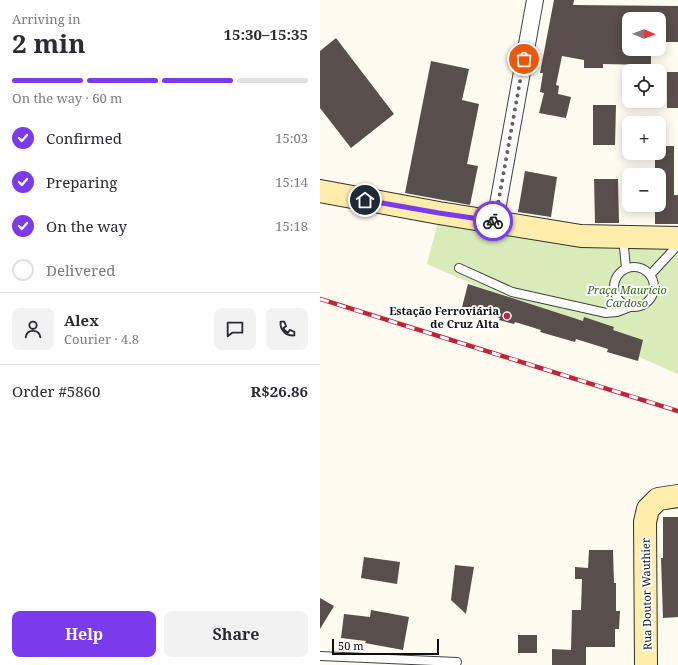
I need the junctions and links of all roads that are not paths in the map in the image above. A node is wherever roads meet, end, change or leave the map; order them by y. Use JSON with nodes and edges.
{"nodes":[{"id":1,"x":535,"y":0,"type":"edge"},
{"id":2,"x":320,"y":191,"type":"edge"},
{"id":3,"x":495,"y":221,"type":"junction"},
{"id":4,"x":623,"y":237,"type":"junction"},
{"id":5,"x":678,"y":238,"type":"edge"},
{"id":6,"x":678,"y":245,"type":"edge"},
{"id":7,"x":459,"y":268,"type":"dead end"},
{"id":8,"x":626,"y":268,"type":"junction"},
{"id":9,"x":651,"y":274,"type":"junction"},
{"id":10,"x":630,"y":307,"type":"junction"},
{"id":11,"x":673,"y":497,"type":"edge"},
{"id":12,"x":320,"y":656,"type":"edge"},
{"id":13,"x":457,"y":662,"type":"dead end"},
{"id":14,"x":646,"y":665,"type":"edge"}],
"edges":[{"from":1,"to":3,"type":"street"},
{"from":2,"to":3,"type":"main road"},
{"from":3,"to":4,"type":"main road"},
{"from":4,"to":5,"type":"main road"},
{"from":4,"to":8,"type":"lane"},
{"from":6,"to":9,"type":"lane"},
{"from":7,"to":10,"type":"lane"},
{"from":8,"to":9,"type":"lane"},
{"from":8,"to":10,"type":"lane"},
{"from":9,"to":10,"type":"lane"},
{"from":11,"to":14,"type":"main road","name":"Rua Doutor Wauthier"},
{"from":12,"to":13,"type":"lane"}]}
